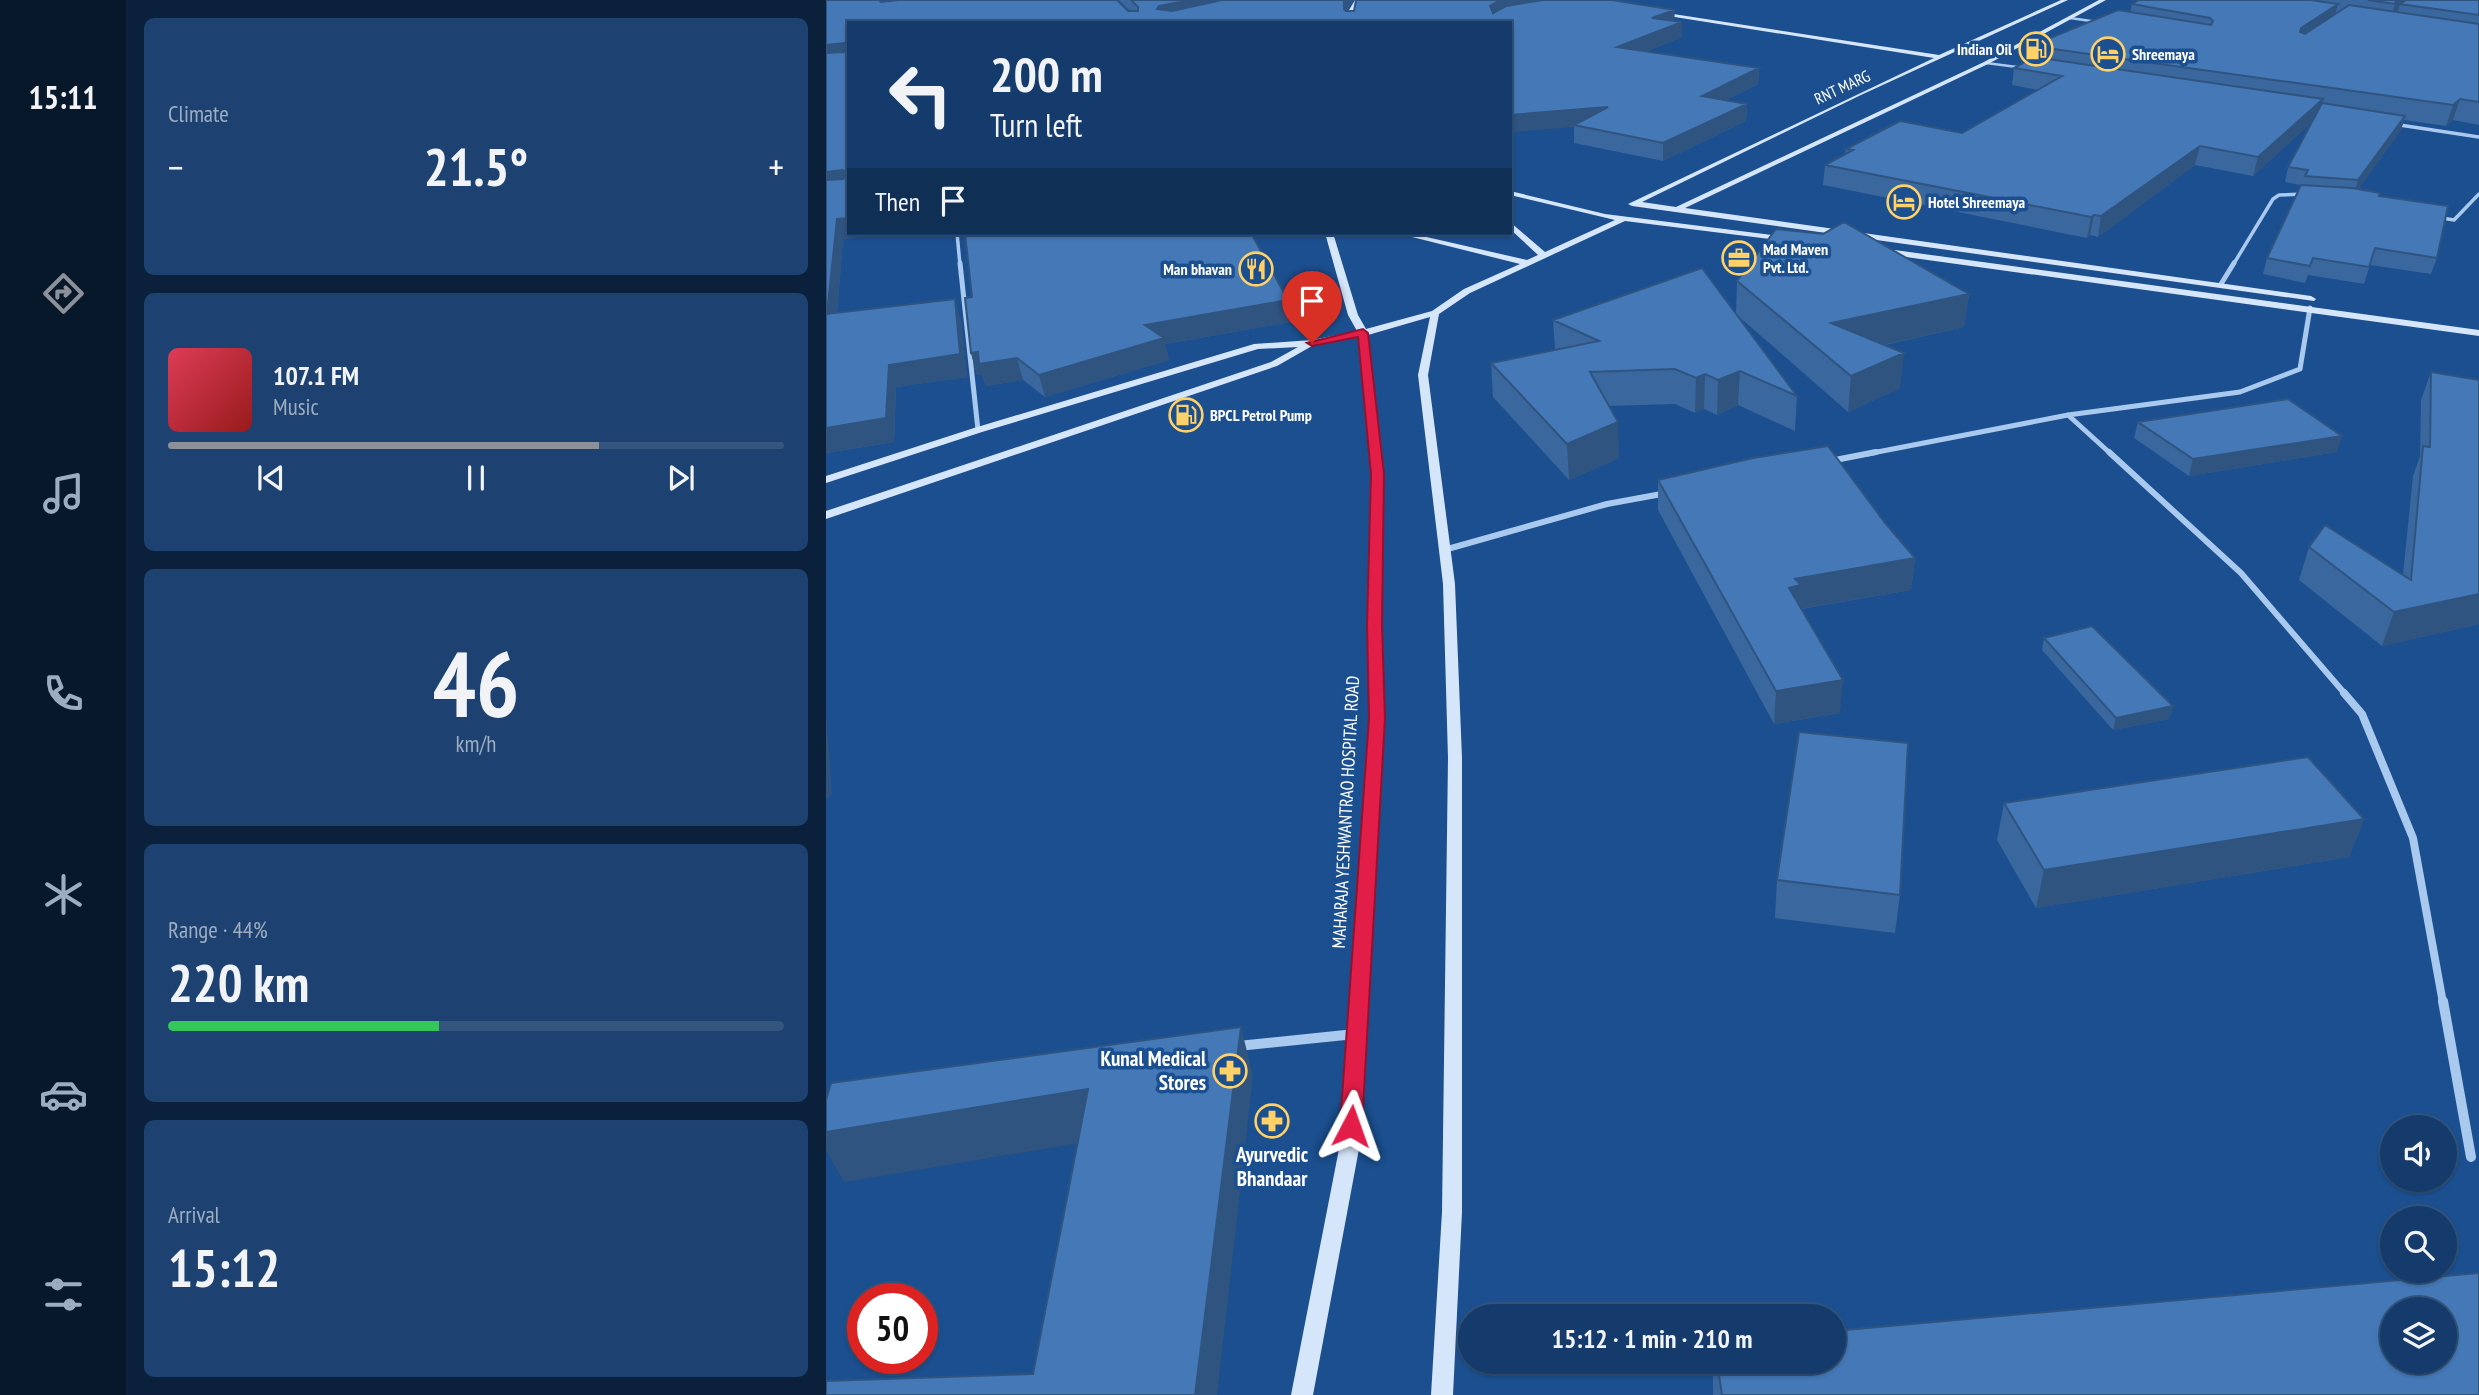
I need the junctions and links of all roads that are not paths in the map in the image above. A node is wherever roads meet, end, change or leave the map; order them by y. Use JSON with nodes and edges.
{"nodes":[{"id":1,"x":1358,"y":0,"type":"edge"},
{"id":2,"x":2065,"y":0,"type":"edge"},
{"id":3,"x":2103,"y":0,"type":"edge"},
{"id":4,"x":1647,"y":10,"type":"edge"},
{"id":5,"x":2070,"y":18,"type":"junction"},
{"id":6,"x":1350,"y":21,"type":"edge"},
{"id":7,"x":2098,"y":21,"type":"edge"},
{"id":8,"x":1942,"y":57,"type":"junction"},
{"id":9,"x":1986,"y":63,"type":"junction"},
{"id":10,"x":2027,"y":69,"type":"edge"},
{"id":11,"x":2383,"y":122,"type":"edge"},
{"id":12,"x":2479,"y":137,"type":"edge"},
{"id":13,"x":1512,"y":193,"type":"edge"},
{"id":14,"x":2305,"y":194,"type":"edge"},
{"id":15,"x":2479,"y":194,"type":"edge"},
{"id":16,"x":1633,"y":203,"type":"junction"},
{"id":17,"x":1678,"y":209,"type":"junction"},
{"id":18,"x":2427,"y":215,"type":"edge"},
{"id":19,"x":1605,"y":216,"type":"junction"},
{"id":20,"x":1625,"y":217,"type":"junction"},
{"id":21,"x":1512,"y":226,"type":"edge"},
{"id":22,"x":957,"y":235,"type":"edge"},
{"id":23,"x":1330,"y":235,"type":"edge"},
{"id":24,"x":1409,"y":235,"type":"edge"},
{"id":25,"x":1803,"y":241,"type":"edge"},
{"id":26,"x":1872,"y":250,"type":"edge"},
{"id":27,"x":1544,"y":256,"type":"junction"},
{"id":28,"x":1528,"y":263,"type":"junction"},
{"id":29,"x":2221,"y":284,"type":"junction"},
{"id":30,"x":2310,"y":308,"type":"junction"},
{"id":31,"x":1435,"y":313,"type":"junction"},
{"id":32,"x":2479,"y":326,"type":"edge"},
{"id":33,"x":1363,"y":333,"type":"junction"},
{"id":34,"x":2479,"y":333,"type":"edge"},
{"id":35,"x":1312,"y":343,"type":"junction"},
{"id":36,"x":2067,"y":415,"type":"junction"},
{"id":37,"x":978,"y":430,"type":"junction"},
{"id":38,"x":1821,"y":463,"type":"edge"},
{"id":39,"x":826,"y":480,"type":"edge"},
{"id":40,"x":1674,"y":491,"type":"edge"},
{"id":41,"x":826,"y":515,"type":"edge"},
{"id":42,"x":1444,"y":550,"type":"junction"},
{"id":43,"x":1357,"y":1034,"type":"junction"},
{"id":44,"x":1221,"y":1047,"type":"edge"},
{"id":45,"x":2471,"y":1157,"type":"dead end"},
{"id":46,"x":1302,"y":1395,"type":"edge"},
{"id":47,"x":1441,"y":1395,"type":"edge"}],
"edges":[{"from":1,"to":6,"type":"main road"},
{"from":2,"to":8,"type":"main road","name":"RNT MARG"},
{"from":3,"to":5,"type":"main road"},
{"from":4,"to":8,"type":"main road"},
{"from":5,"to":7,"type":"lane"},
{"from":5,"to":9,"type":"main road"},
{"from":8,"to":16,"type":"main road","name":"RNT MARG"},
{"from":9,"to":10,"type":"street"},
{"from":9,"to":17,"type":"main road"},
{"from":11,"to":12,"type":"street"},
{"from":13,"to":19,"type":"main road"},
{"from":14,"to":29,"type":"street"},
{"from":15,"to":18,"type":"street"},
{"from":16,"to":17,"type":"main road"},
{"from":16,"to":19,"type":"main road","name":"RNT MARG"},
{"from":17,"to":20,"type":"main road"},
{"from":17,"to":29,"type":"main road"},
{"from":19,"to":20,"type":"main road"},
{"from":20,"to":25,"type":"main road"},
{"from":20,"to":27,"type":"main road"},
{"from":21,"to":27,"type":"main road"},
{"from":22,"to":37,"type":"street"},
{"from":23,"to":33,"type":"main road","name":"MAHARAJA YESHWANTRAO HOSPITAL ROAD"},
{"from":24,"to":28,"type":"main road"},
{"from":26,"to":30,"type":"main road"},
{"from":27,"to":28,"type":"main road"},
{"from":28,"to":31,"type":"main road"},
{"from":29,"to":32,"type":"main road"},
{"from":30,"to":34,"type":"main road"},
{"from":30,"to":36,"type":"street"},
{"from":31,"to":33,"type":"main road"},
{"from":31,"to":42,"type":"main road"},
{"from":33,"to":35,"type":"main road"},
{"from":33,"to":43,"type":"main road","name":"MAHARAJA YESHWANTRAO HOSPITAL ROAD"},
{"from":35,"to":37,"type":"main road"},
{"from":35,"to":41,"type":"main road"},
{"from":36,"to":38,"type":"street"},
{"from":36,"to":45,"type":"street"},
{"from":37,"to":39,"type":"main road"},
{"from":40,"to":42,"type":"street"},
{"from":42,"to":47,"type":"main road"},
{"from":43,"to":44,"type":"street"},
{"from":43,"to":46,"type":"main road","name":"MAHARAJA YESHWANTRAO HOSPITAL ROAD"}]}
